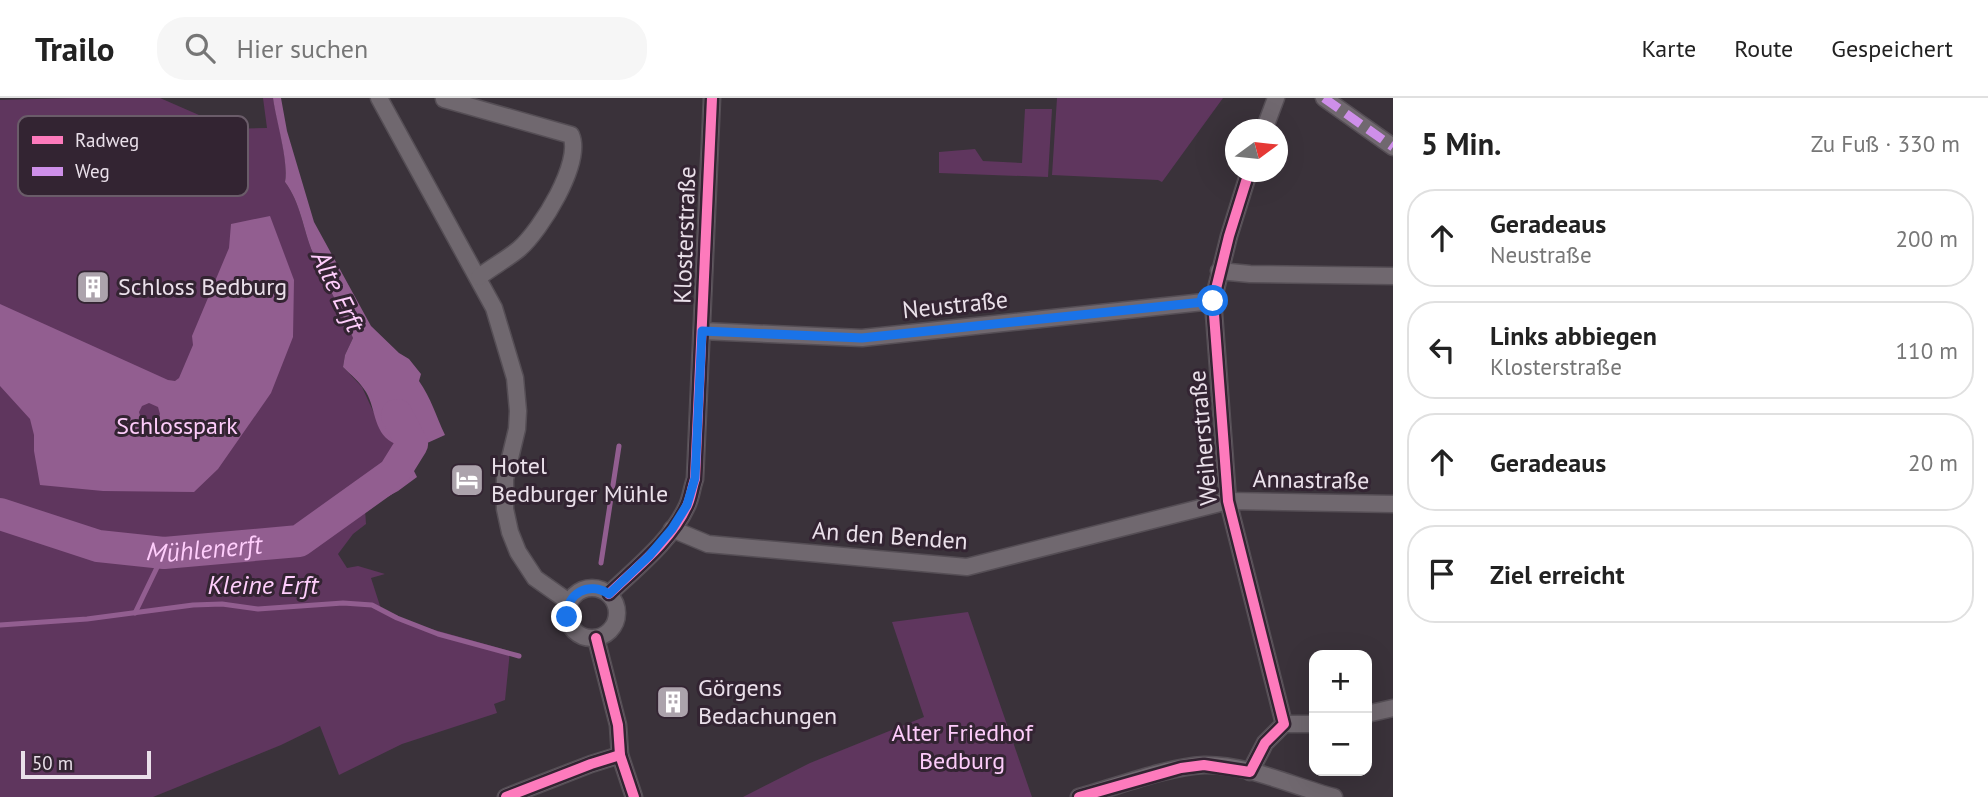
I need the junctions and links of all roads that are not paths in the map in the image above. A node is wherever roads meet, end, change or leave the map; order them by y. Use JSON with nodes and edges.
{"nodes":[{"id":1,"x":379,"y":98,"type":"edge"},
{"id":2,"x":712,"y":98,"type":"edge"},
{"id":3,"x":1276,"y":98,"type":"edge"},
{"id":4,"x":1324,"y":98,"type":"edge"},
{"id":5,"x":444,"y":99,"type":"edge"},
{"id":6,"x":1268,"y":119,"type":"edge"},
{"id":7,"x":1393,"y":147,"type":"edge"},
{"id":8,"x":1245,"y":182,"type":"edge"},
{"id":9,"x":1219,"y":271,"type":"junction"},
{"id":10,"x":479,"y":276,"type":"junction"},
{"id":11,"x":1393,"y":276,"type":"edge"},
{"id":12,"x":1213,"y":301,"type":"junction"},
{"id":13,"x":702,"y":331,"type":"junction"},
{"id":14,"x":1228,"y":501,"type":"junction"},
{"id":15,"x":1393,"y":504,"type":"edge"},
{"id":16,"x":672,"y":529,"type":"junction"},
{"id":17,"x":609,"y":594,"type":"junction"},
{"id":18,"x":569,"y":602,"type":"junction"},
{"id":19,"x":596,"y":638,"type":"junction"},
{"id":20,"x":1393,"y":708,"type":"edge"},
{"id":21,"x":1372,"y":712,"type":"edge"},
{"id":22,"x":1284,"y":724,"type":"junction"},
{"id":23,"x":1309,"y":724,"type":"edge"},
{"id":24,"x":620,"y":755,"type":"junction"},
{"id":25,"x":1250,"y":772,"type":"junction"},
{"id":26,"x":1104,"y":794,"type":"edge"},
{"id":27,"x":506,"y":797,"type":"edge"},
{"id":28,"x":634,"y":797,"type":"edge"},
{"id":29,"x":1079,"y":797,"type":"edge"},
{"id":30,"x":1334,"y":797,"type":"edge"}],
"edges":[{"from":1,"to":10,"type":"street"},
{"from":2,"to":13,"type":"street","name":"Klosterstraße"},
{"from":3,"to":6,"type":"street"},
{"from":4,"to":7,"type":"street"},
{"from":5,"to":10,"type":"street"},
{"from":8,"to":9,"type":"street","name":"Weiherstraße"},
{"from":9,"to":11,"type":"street"},
{"from":9,"to":12,"type":"street","name":"Weiherstraße"},
{"from":10,"to":18,"type":"street"},
{"from":12,"to":13,"type":"street","name":"Neustraße"},
{"from":12,"to":14,"type":"street","name":"Weiherstraße"},
{"from":13,"to":16,"type":"street","name":"Klosterstraße"},
{"from":14,"to":15,"type":"street","name":"Annastraße"},
{"from":14,"to":16,"type":"street","name":"An den Benden"},
{"from":14,"to":22,"type":"street","name":"Weiherstraße"},
{"from":16,"to":17,"type":"street","name":"Klosterstraße"},
{"from":17,"to":18,"type":"street"},
{"from":17,"to":19,"type":"street"},
{"from":18,"to":19,"type":"street"},
{"from":19,"to":24,"type":"street"},
{"from":20,"to":21,"type":"street"},
{"from":22,"to":23,"type":"street"},
{"from":22,"to":25,"type":"street"},
{"from":24,"to":27,"type":"street"},
{"from":24,"to":28,"type":"street"},
{"from":25,"to":26,"type":"street"},
{"from":25,"to":30,"type":"street"},
{"from":26,"to":29,"type":"street"}]}
